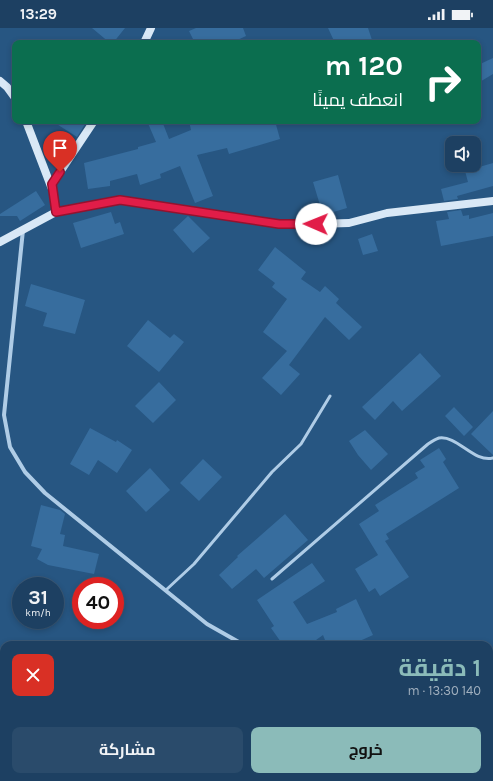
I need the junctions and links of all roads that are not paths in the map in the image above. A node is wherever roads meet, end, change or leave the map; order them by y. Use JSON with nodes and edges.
{"nodes":[{"id":1,"x":151,"y":28,"type":"edge"},
{"id":2,"x":145,"y":40,"type":"edge"},
{"id":3,"x":0,"y":81,"type":"edge"},
{"id":4,"x":12,"y":94,"type":"edge"},
{"id":5,"x":27,"y":124,"type":"edge"},
{"id":6,"x":92,"y":124,"type":"edge"},
{"id":7,"x":53,"y":191,"type":"junction"},
{"id":8,"x":493,"y":201,"type":"edge"},
{"id":9,"x":56,"y":212,"type":"junction"},
{"id":10,"x":23,"y":230,"type":"junction"},
{"id":11,"x":0,"y":242,"type":"edge"},
{"id":12,"x":330,"y":396,"type":"dead end"},
{"id":13,"x":493,"y":458,"type":"edge"},
{"id":14,"x":272,"y":579,"type":"dead end"},
{"id":15,"x":166,"y":590,"type":"junction"},
{"id":16,"x":237,"y":641,"type":"edge"}],
"edges":[{"from":1,"to":2,"type":"street"},
{"from":3,"to":4,"type":"street"},
{"from":5,"to":7,"type":"street"},
{"from":6,"to":7,"type":"street"},
{"from":7,"to":9,"type":"street"},
{"from":8,"to":9,"type":"street"},
{"from":9,"to":10,"type":"street"},
{"from":10,"to":11,"type":"street"},
{"from":10,"to":15,"type":"street"},
{"from":12,"to":15,"type":"lane"},
{"from":13,"to":14,"type":"lane"},
{"from":15,"to":16,"type":"street"}]}
